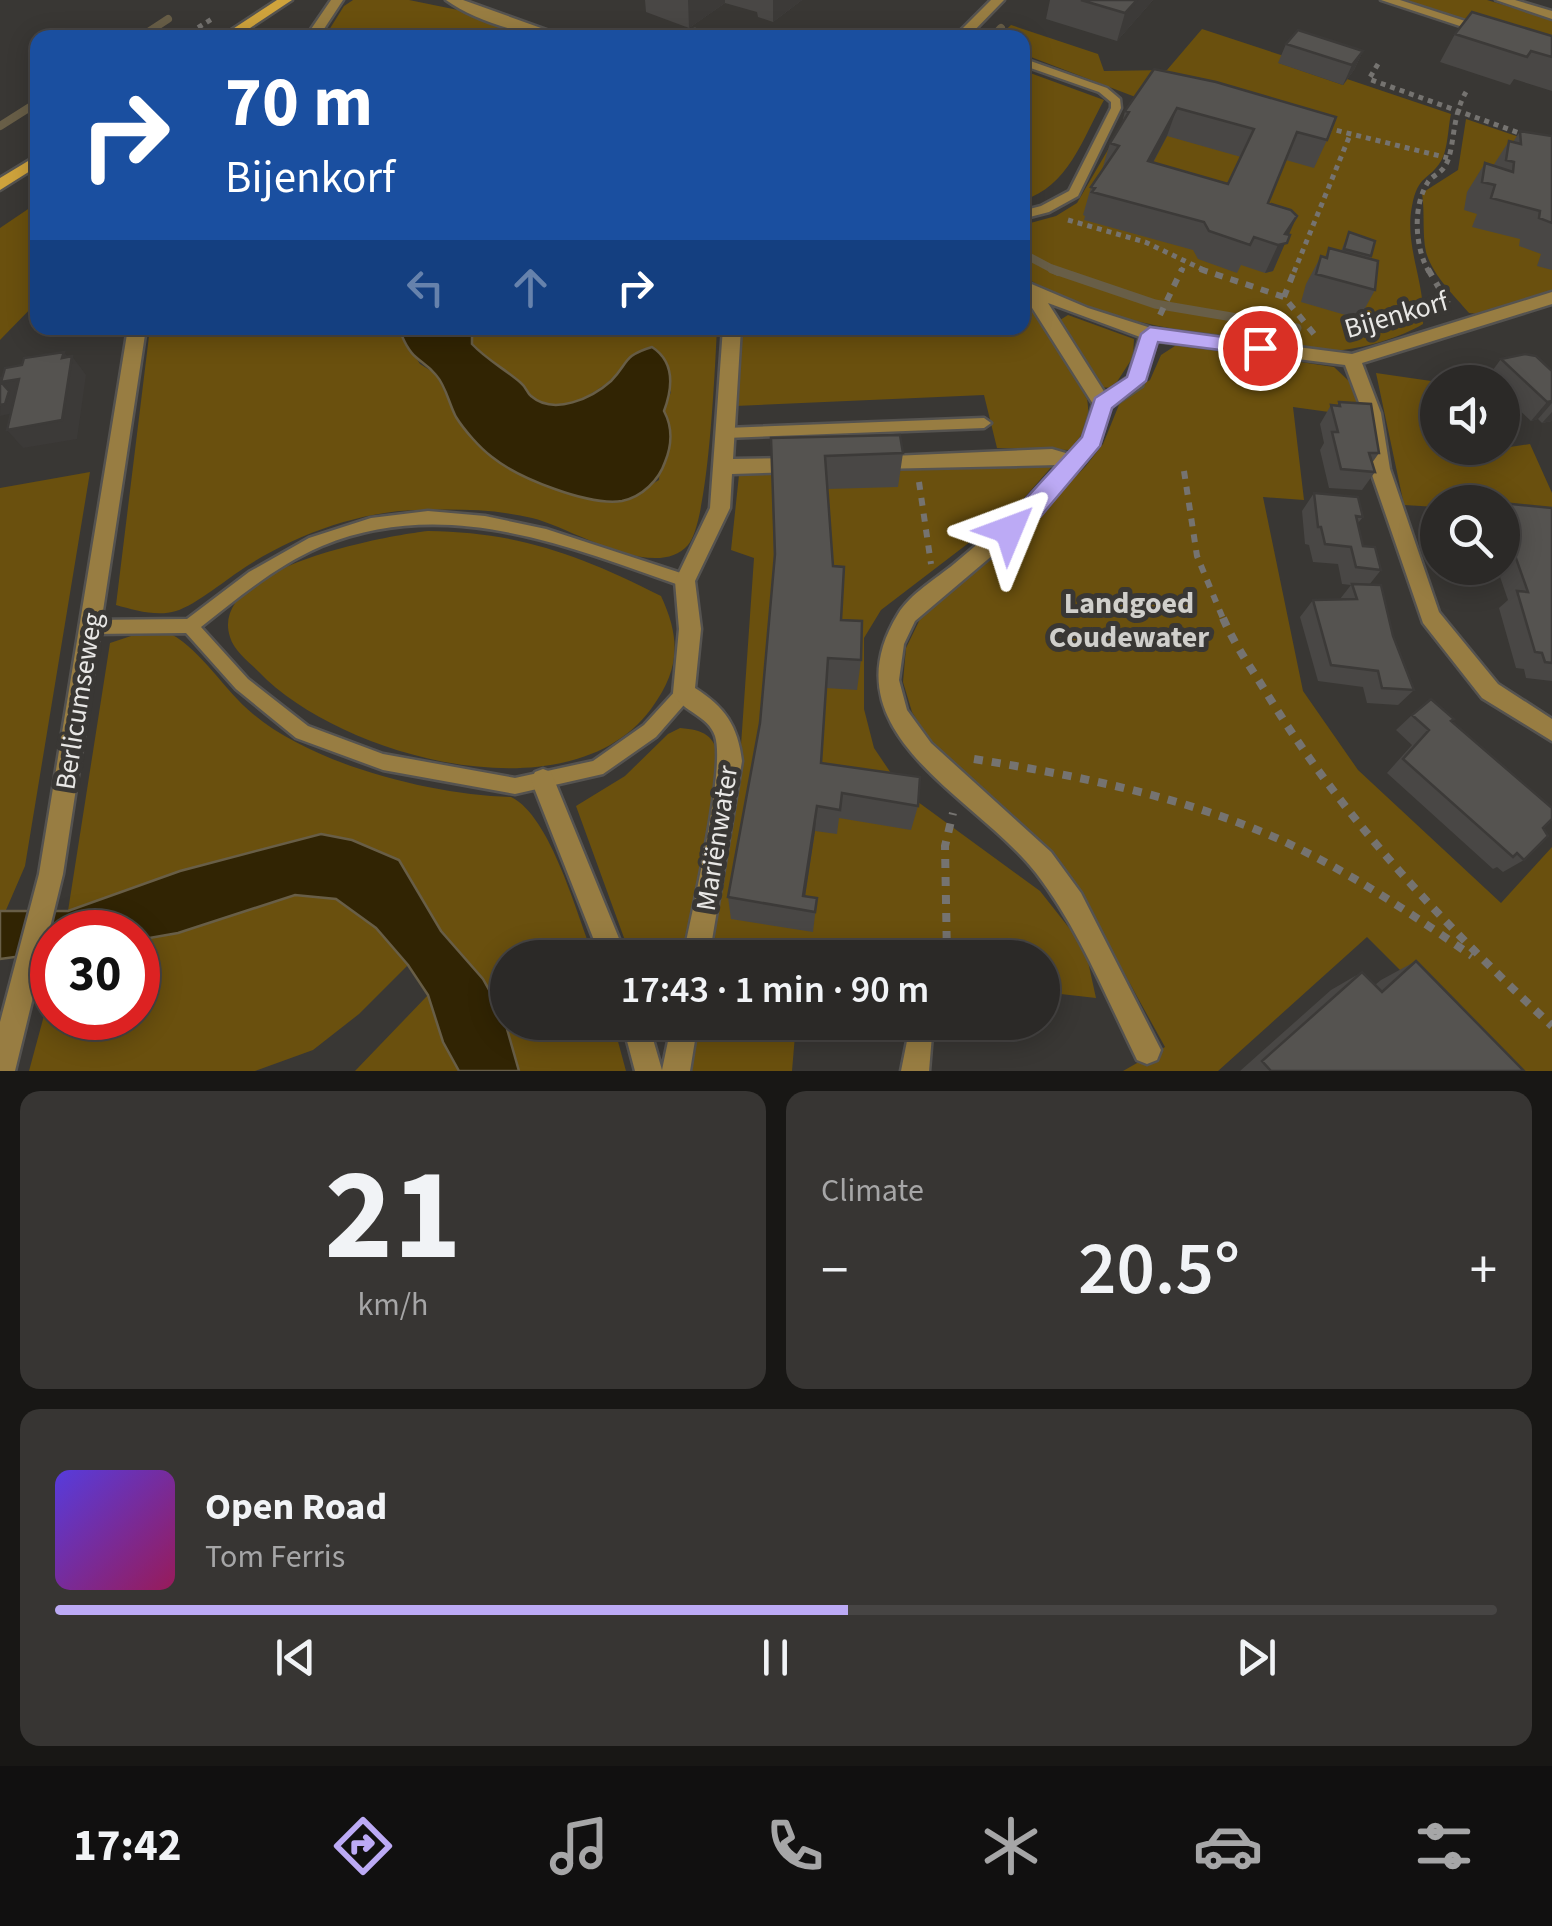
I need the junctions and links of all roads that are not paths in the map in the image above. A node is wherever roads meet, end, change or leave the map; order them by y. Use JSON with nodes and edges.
{"nodes":[{"id":1,"x":286,"y":0,"type":"edge"},
{"id":2,"x":337,"y":0,"type":"edge"},
{"id":3,"x":452,"y":0,"type":"edge"},
{"id":4,"x":998,"y":0,"type":"edge"},
{"id":5,"x":1387,"y":0,"type":"edge"},
{"id":6,"x":1502,"y":0,"type":"edge"},
{"id":7,"x":1552,"y":15,"type":"edge"},
{"id":8,"x":237,"y":30,"type":"edge"},
{"id":9,"x":316,"y":30,"type":"edge"},
{"id":10,"x":532,"y":30,"type":"edge"},
{"id":11,"x":967,"y":30,"type":"edge"},
{"id":12,"x":1502,"y":35,"type":"edge"},
{"id":13,"x":1030,"y":64,"type":"edge"},
{"id":14,"x":30,"y":164,"type":"edge"},
{"id":15,"x":0,"y":185,"type":"edge"},
{"id":16,"x":1030,"y":213,"type":"edge"},
{"id":17,"x":1030,"y":289,"type":"edge"},
{"id":18,"x":1030,"y":293,"type":"edge"},
{"id":19,"x":1552,"y":298,"type":"edge"},
{"id":20,"x":1154,"y":326,"type":"junction"},
{"id":21,"x":135,"y":335,"type":"edge"},
{"id":22,"x":732,"y":335,"type":"edge"},
{"id":23,"x":1342,"y":359,"type":"junction"},
{"id":24,"x":1102,"y":404,"type":"junction"},
{"id":25,"x":984,"y":423,"type":"dead end"},
{"id":26,"x":726,"y":433,"type":"junction"},
{"id":27,"x":1074,"y":462,"type":"junction"},
{"id":28,"x":858,"y":463,"type":"edge"},
{"id":29,"x":820,"y":464,"type":"edge"},
{"id":30,"x":724,"y":467,"type":"junction"},
{"id":31,"x":685,"y":581,"type":"junction"},
{"id":32,"x":190,"y":626,"type":"junction"},
{"id":33,"x":89,"y":627,"type":"junction"},
{"id":34,"x":684,"y":693,"type":"junction"},
{"id":35,"x":1552,"y":730,"type":"edge"},
{"id":36,"x":543,"y":780,"type":"junction"},
{"id":37,"x":607,"y":940,"type":"edge"},
{"id":38,"x":699,"y":940,"type":"edge"},
{"id":39,"x":641,"y":1040,"type":"edge"},
{"id":40,"x":681,"y":1040,"type":"edge"},
{"id":41,"x":918,"y":1040,"type":"edge"},
{"id":42,"x":1147,"y":1050,"type":"dead end"},
{"id":43,"x":1,"y":1071,"type":"edge"},
{"id":44,"x":650,"y":1071,"type":"edge"},
{"id":45,"x":676,"y":1071,"type":"edge"},
{"id":46,"x":915,"y":1071,"type":"edge"}],
"edges":[{"from":1,"to":8,"type":"main road"},
{"from":2,"to":9,"type":"street"},
{"from":3,"to":10,"type":"street"},
{"from":4,"to":11,"type":"street"},
{"from":5,"to":12,"type":"street"},
{"from":6,"to":7,"type":"street"},
{"from":13,"to":16,"type":"lane"},
{"from":14,"to":15,"type":"main road"},
{"from":17,"to":20,"type":"street","name":"Bijenkorf"},
{"from":18,"to":24,"type":"street"},
{"from":19,"to":23,"type":"street","name":"Bijenkorf"},
{"from":20,"to":23,"type":"street","name":"Bijenkorf"},
{"from":20,"to":24,"type":"street"},
{"from":21,"to":33,"type":"street","name":"Berlicumseweg"},
{"from":22,"to":26,"type":"street"},
{"from":23,"to":35,"type":"street"},
{"from":24,"to":27,"type":"street"},
{"from":25,"to":26,"type":"lane"},
{"from":26,"to":30,"type":"street"},
{"from":27,"to":28,"type":"street"},
{"from":27,"to":42,"type":"street"},
{"from":29,"to":30,"type":"street"},
{"from":30,"to":31,"type":"street"},
{"from":31,"to":32,"type":"lane"},
{"from":31,"to":34,"type":"street"},
{"from":32,"to":33,"type":"lane"},
{"from":32,"to":36,"type":"lane"},
{"from":33,"to":43,"type":"street","name":"Berlicumseweg"},
{"from":34,"to":36,"type":"lane"},
{"from":34,"to":38,"type":"street","name":"Mariënwater"},
{"from":36,"to":37,"type":"street"},
{"from":39,"to":44,"type":"street"},
{"from":40,"to":45,"type":"street"},
{"from":41,"to":46,"type":"street"}]}
